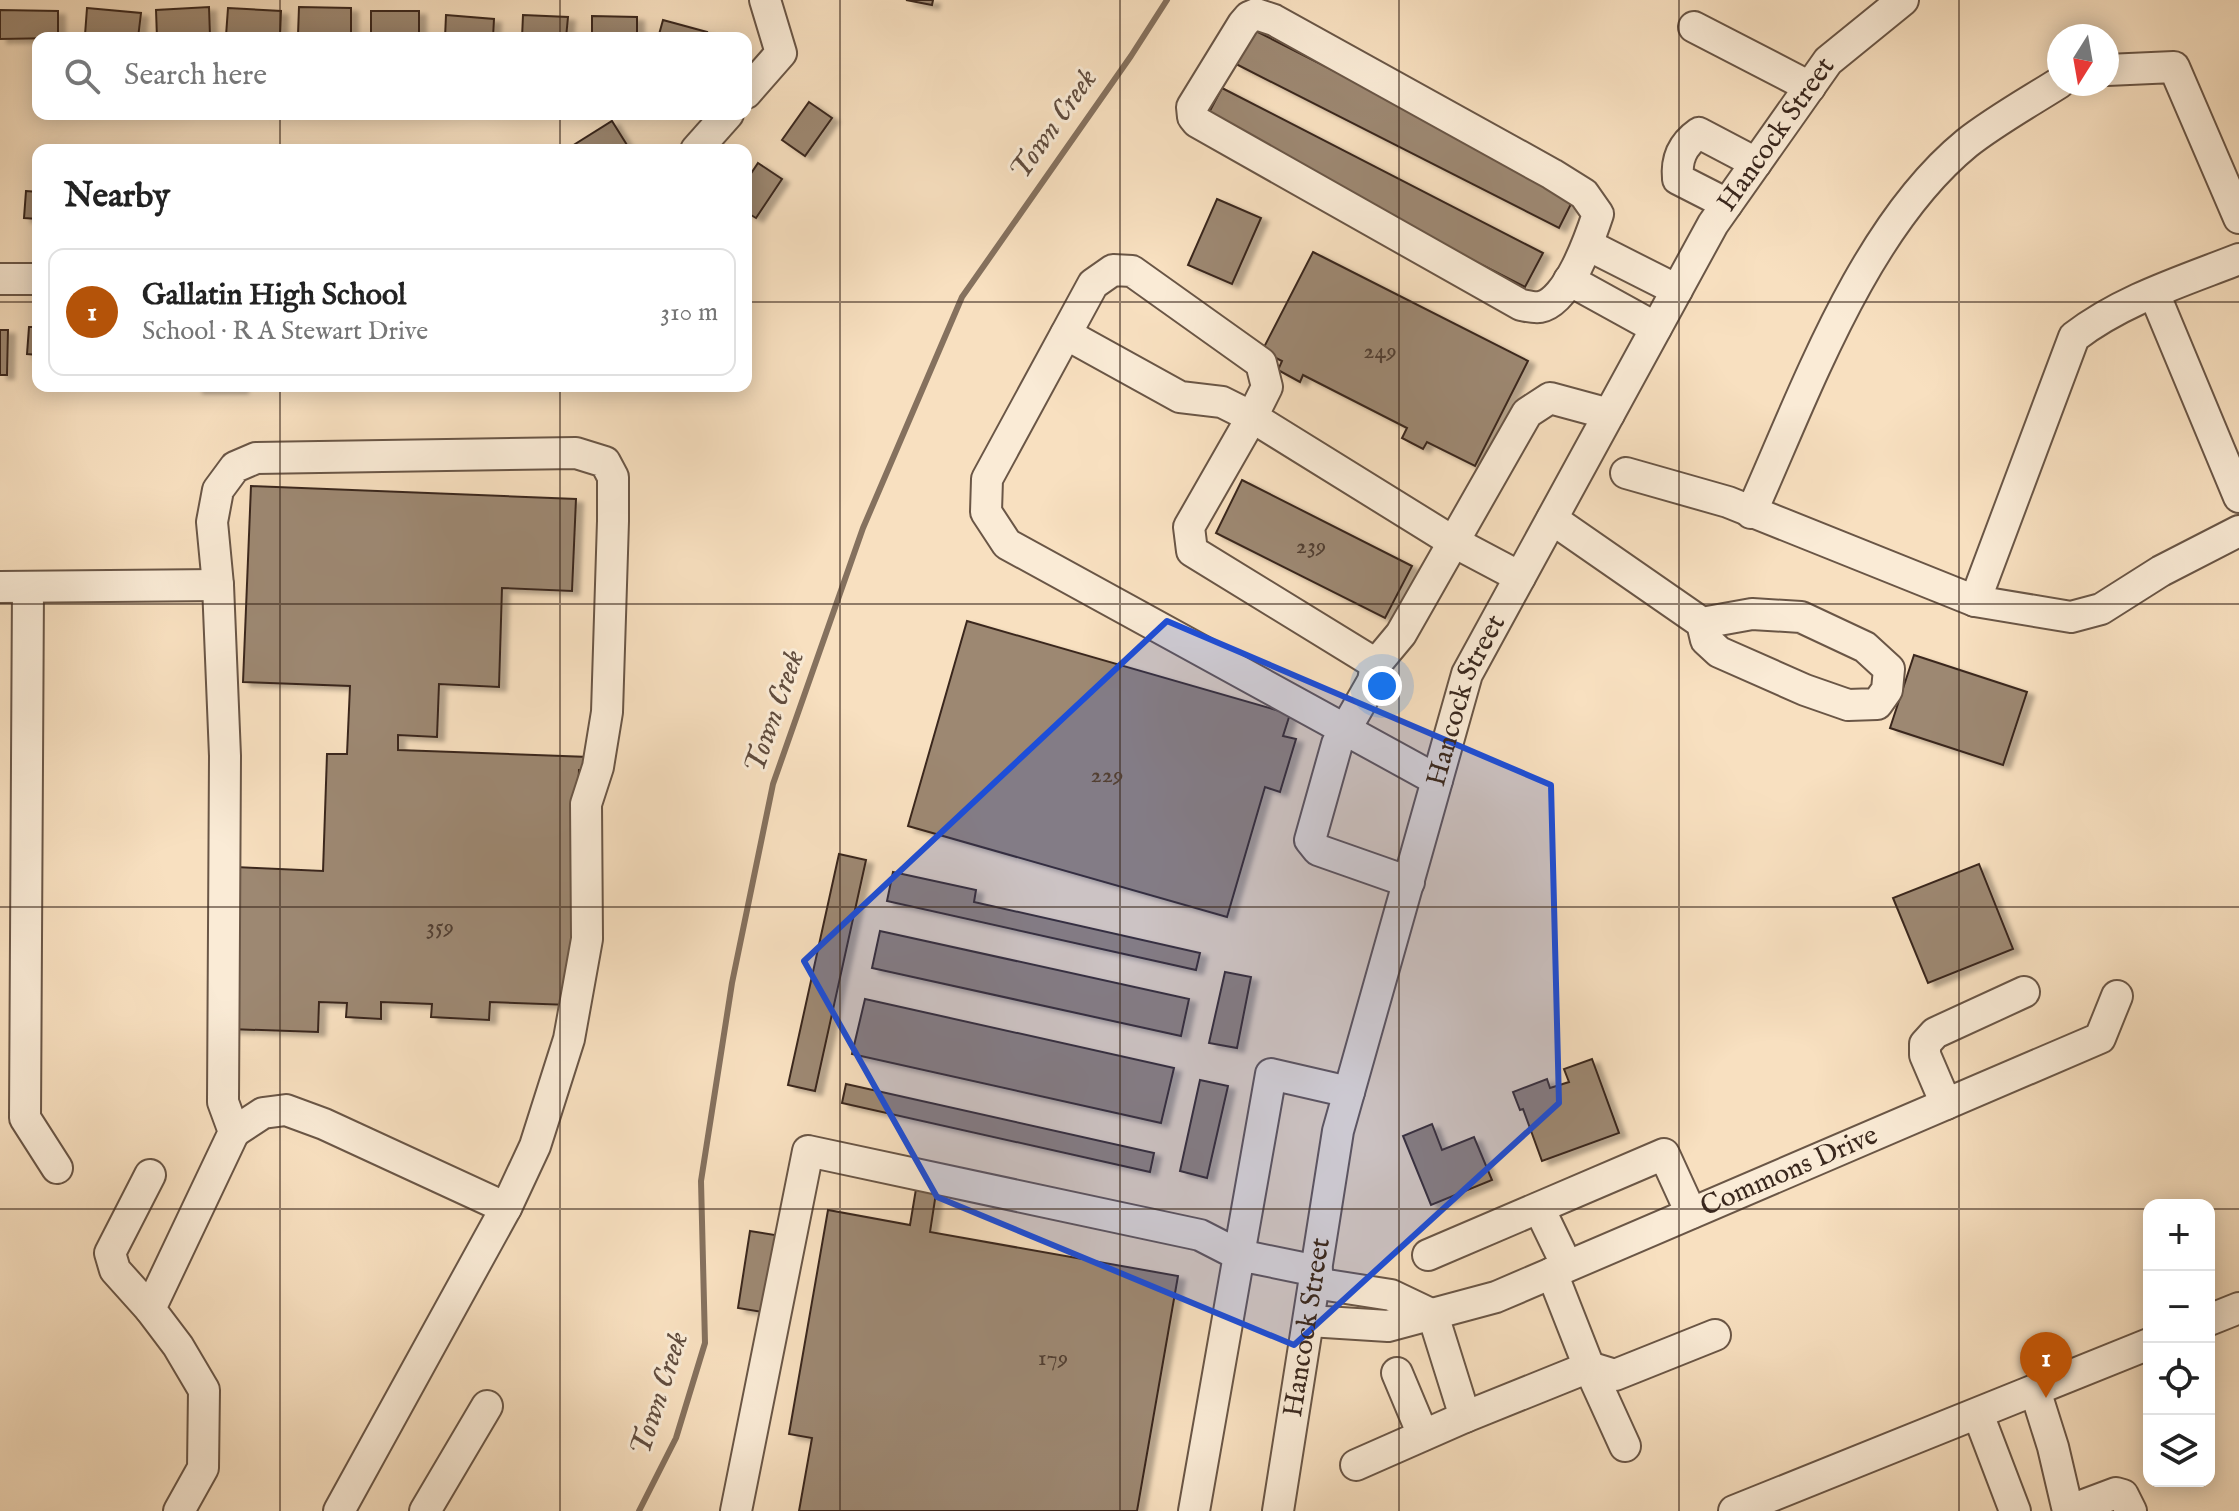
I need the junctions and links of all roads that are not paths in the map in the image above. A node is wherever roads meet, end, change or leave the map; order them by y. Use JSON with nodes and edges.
{"nodes":[{"id":1,"x":765,"y":0,"type":"edge"},
{"id":2,"x":1903,"y":0,"type":"edge"},
{"id":3,"x":1694,"y":27,"type":"dead end"},
{"id":4,"x":2119,"y":69,"type":"edge"},
{"id":5,"x":752,"y":86,"type":"edge"},
{"id":6,"x":1810,"y":87,"type":"junction"},
{"id":7,"x":2047,"y":91,"type":"edge"},
{"id":8,"x":723,"y":120,"type":"edge"},
{"id":9,"x":701,"y":144,"type":"edge"},
{"id":10,"x":1756,"y":163,"type":"junction"},
{"id":11,"x":1727,"y":204,"type":"junction"},
{"id":12,"x":2239,"y":218,"type":"edge"},
{"id":13,"x":1588,"y":245,"type":"junction"},
{"id":14,"x":2239,"y":259,"type":"edge"},
{"id":15,"x":0,"y":279,"type":"edge"},
{"id":16,"x":32,"y":279,"type":"edge"},
{"id":17,"x":1569,"y":280,"type":"junction"},
{"id":18,"x":1677,"y":290,"type":"junction"},
{"id":19,"x":2154,"y":293,"type":"junction"},
{"id":20,"x":1656,"y":328,"type":"junction"},
{"id":21,"x":1066,"y":334,"type":"junction"},
{"id":22,"x":1609,"y":414,"type":"junction"},
{"id":23,"x":1252,"y":417,"type":"junction"},
{"id":24,"x":1626,"y":473,"type":"dead end"},
{"id":25,"x":2239,"y":497,"type":"edge"},
{"id":26,"x":1751,"y":513,"type":"junction"},
{"id":27,"x":1552,"y":519,"type":"junction"},
{"id":28,"x":2239,"y":531,"type":"edge"},
{"id":29,"x":1452,"y":541,"type":"junction"},
{"id":30,"x":1520,"y":577,"type":"junction"},
{"id":31,"x":218,"y":585,"type":"junction"},
{"id":32,"x":14,"y":587,"type":"edge"},
{"id":33,"x":1975,"y":601,"type":"junction"},
{"id":34,"x":1702,"y":623,"type":"junction"},
{"id":35,"x":1376,"y":664,"type":"junction"},
{"id":36,"x":1347,"y":728,"type":"junction"},
{"id":37,"x":1437,"y":780,"type":"junction"},
{"id":38,"x":1409,"y":882,"type":"junction"},
{"id":39,"x":2024,"y":992,"type":"dead end"},
{"id":40,"x":2117,"y":996,"type":"dead end"},
{"id":41,"x":1349,"y":1092,"type":"junction"},
{"id":42,"x":1946,"y":1104,"type":"junction"},
{"id":43,"x":234,"y":1132,"type":"junction"},
{"id":44,"x":57,"y":1168,"type":"dead end"},
{"id":45,"x":150,"y":1175,"type":"dead end"},
{"id":46,"x":506,"y":1208,"type":"junction"},
{"id":47,"x":1539,"y":1208,"type":"junction"},
{"id":48,"x":1691,"y":1213,"type":"junction"},
{"id":49,"x":1239,"y":1255,"type":"junction"},
{"id":50,"x":1428,"y":1255,"type":"dead end"},
{"id":51,"x":1559,"y":1270,"type":"junction"},
{"id":52,"x":1315,"y":1277,"type":"junction"},
{"id":53,"x":2239,"y":1308,"type":"edge"},
{"id":54,"x":150,"y":1309,"type":"junction"},
{"id":55,"x":1433,"y":1315,"type":"junction"},
{"id":56,"x":2215,"y":1318,"type":"edge"},
{"id":57,"x":1309,"y":1321,"type":"junction"},
{"id":58,"x":1715,"y":1335,"type":"dead end"},
{"id":59,"x":2143,"y":1346,"type":"edge"},
{"id":60,"x":1589,"y":1367,"type":"junction"},
{"id":61,"x":1397,"y":1373,"type":"dead end"},
{"id":62,"x":2035,"y":1390,"type":"junction"},
{"id":63,"x":487,"y":1406,"type":"dead end"},
{"id":64,"x":1978,"y":1414,"type":"junction"},
{"id":65,"x":1465,"y":1417,"type":"junction"},
{"id":66,"x":1423,"y":1435,"type":"junction"},
{"id":67,"x":1625,"y":1446,"type":"dead end"},
{"id":68,"x":1356,"y":1465,"type":"dead end"},
{"id":69,"x":179,"y":1511,"type":"edge"},
{"id":70,"x":339,"y":1511,"type":"edge"},
{"id":71,"x":425,"y":1511,"type":"edge"},
{"id":72,"x":736,"y":1511,"type":"edge"},
{"id":73,"x":1194,"y":1511,"type":"edge"},
{"id":74,"x":1278,"y":1511,"type":"edge"},
{"id":75,"x":1734,"y":1511,"type":"edge"},
{"id":76,"x":2015,"y":1511,"type":"edge"},
{"id":77,"x":2068,"y":1511,"type":"edge"},
{"id":78,"x":2131,"y":1511,"type":"edge"}],
"edges":[{"from":1,"to":5,"type":"street"},
{"from":2,"to":6,"type":"street","name":"Hancock Street"},
{"from":3,"to":6,"type":"street"},
{"from":4,"to":12,"type":"street"},
{"from":6,"to":10,"type":"street","name":"Hancock Street"},
{"from":7,"to":26,"type":"street"},
{"from":8,"to":9,"type":"street"},
{"from":10,"to":11,"type":"street","name":"Hancock Street"},
{"from":10,"to":11,"type":"street"},
{"from":11,"to":18,"type":"street","name":"Hancock Street"},
{"from":13,"to":17,"type":"street"},
{"from":13,"to":17,"type":"street"},
{"from":13,"to":18,"type":"street"},
{"from":14,"to":19,"type":"street"},
{"from":15,"to":16,"type":"street"},
{"from":17,"to":20,"type":"street"},
{"from":18,"to":20,"type":"street","name":"Hancock Street"},
{"from":19,"to":25,"type":"street"},
{"from":19,"to":33,"type":"street"},
{"from":20,"to":22,"type":"street","name":"Hancock Street"},
{"from":21,"to":23,"type":"street"},
{"from":21,"to":23,"type":"street"},
{"from":21,"to":36,"type":"street"},
{"from":22,"to":27,"type":"street","name":"Hancock Street"},
{"from":22,"to":29,"type":"street"},
{"from":23,"to":29,"type":"street"},
{"from":23,"to":35,"type":"street"},
{"from":24,"to":26,"type":"street"},
{"from":26,"to":33,"type":"street"},
{"from":27,"to":30,"type":"street","name":"Hancock Street"},
{"from":27,"to":34,"type":"street"},
{"from":28,"to":33,"type":"street"},
{"from":29,"to":30,"type":"street"},
{"from":29,"to":35,"type":"street"},
{"from":30,"to":37,"type":"street","name":"Hancock Street"},
{"from":31,"to":32,"type":"street"},
{"from":31,"to":43,"type":"street"},
{"from":31,"to":46,"type":"street"},
{"from":32,"to":44,"type":"street"},
{"from":34,"to":34,"type":"street"},
{"from":35,"to":36,"type":"street"},
{"from":36,"to":37,"type":"street"},
{"from":36,"to":38,"type":"street"},
{"from":37,"to":38,"type":"street","name":"Hancock Street"},
{"from":38,"to":41,"type":"street","name":"Hancock Street"},
{"from":39,"to":42,"type":"street"},
{"from":40,"to":42,"type":"street","name":"Commons Drive"},
{"from":41,"to":49,"type":"street"},
{"from":41,"to":52,"type":"street","name":"Hancock Street"},
{"from":42,"to":48,"type":"street","name":"Commons Drive"},
{"from":43,"to":46,"type":"street"},
{"from":43,"to":54,"type":"street"},
{"from":45,"to":54,"type":"street"},
{"from":46,"to":70,"type":"street"},
{"from":47,"to":48,"type":"street"},
{"from":47,"to":50,"type":"street"},
{"from":47,"to":51,"type":"street"},
{"from":48,"to":51,"type":"street","name":"Commons Drive"},
{"from":49,"to":52,"type":"street"},
{"from":49,"to":72,"type":"street"},
{"from":49,"to":73,"type":"street"},
{"from":51,"to":55,"type":"street","name":"Commons Drive"},
{"from":51,"to":60,"type":"street"},
{"from":52,"to":55,"type":"street"},
{"from":52,"to":57,"type":"street","name":"Hancock Street"},
{"from":53,"to":56,"type":"street"},
{"from":54,"to":69,"type":"street"},
{"from":55,"to":57,"type":"street","name":"Commons Drive"},
{"from":55,"to":65,"type":"street"},
{"from":57,"to":74,"type":"street","name":"Hancock Street"},
{"from":58,"to":60,"type":"street"},
{"from":59,"to":62,"type":"street"},
{"from":60,"to":65,"type":"street"},
{"from":60,"to":67,"type":"street"},
{"from":61,"to":66,"type":"street"},
{"from":62,"to":64,"type":"street"},
{"from":62,"to":77,"type":"street"},
{"from":63,"to":71,"type":"street"},
{"from":64,"to":75,"type":"street"},
{"from":64,"to":76,"type":"street"},
{"from":65,"to":66,"type":"street"},
{"from":66,"to":68,"type":"street"},
{"from":77,"to":78,"type":"street"}]}
